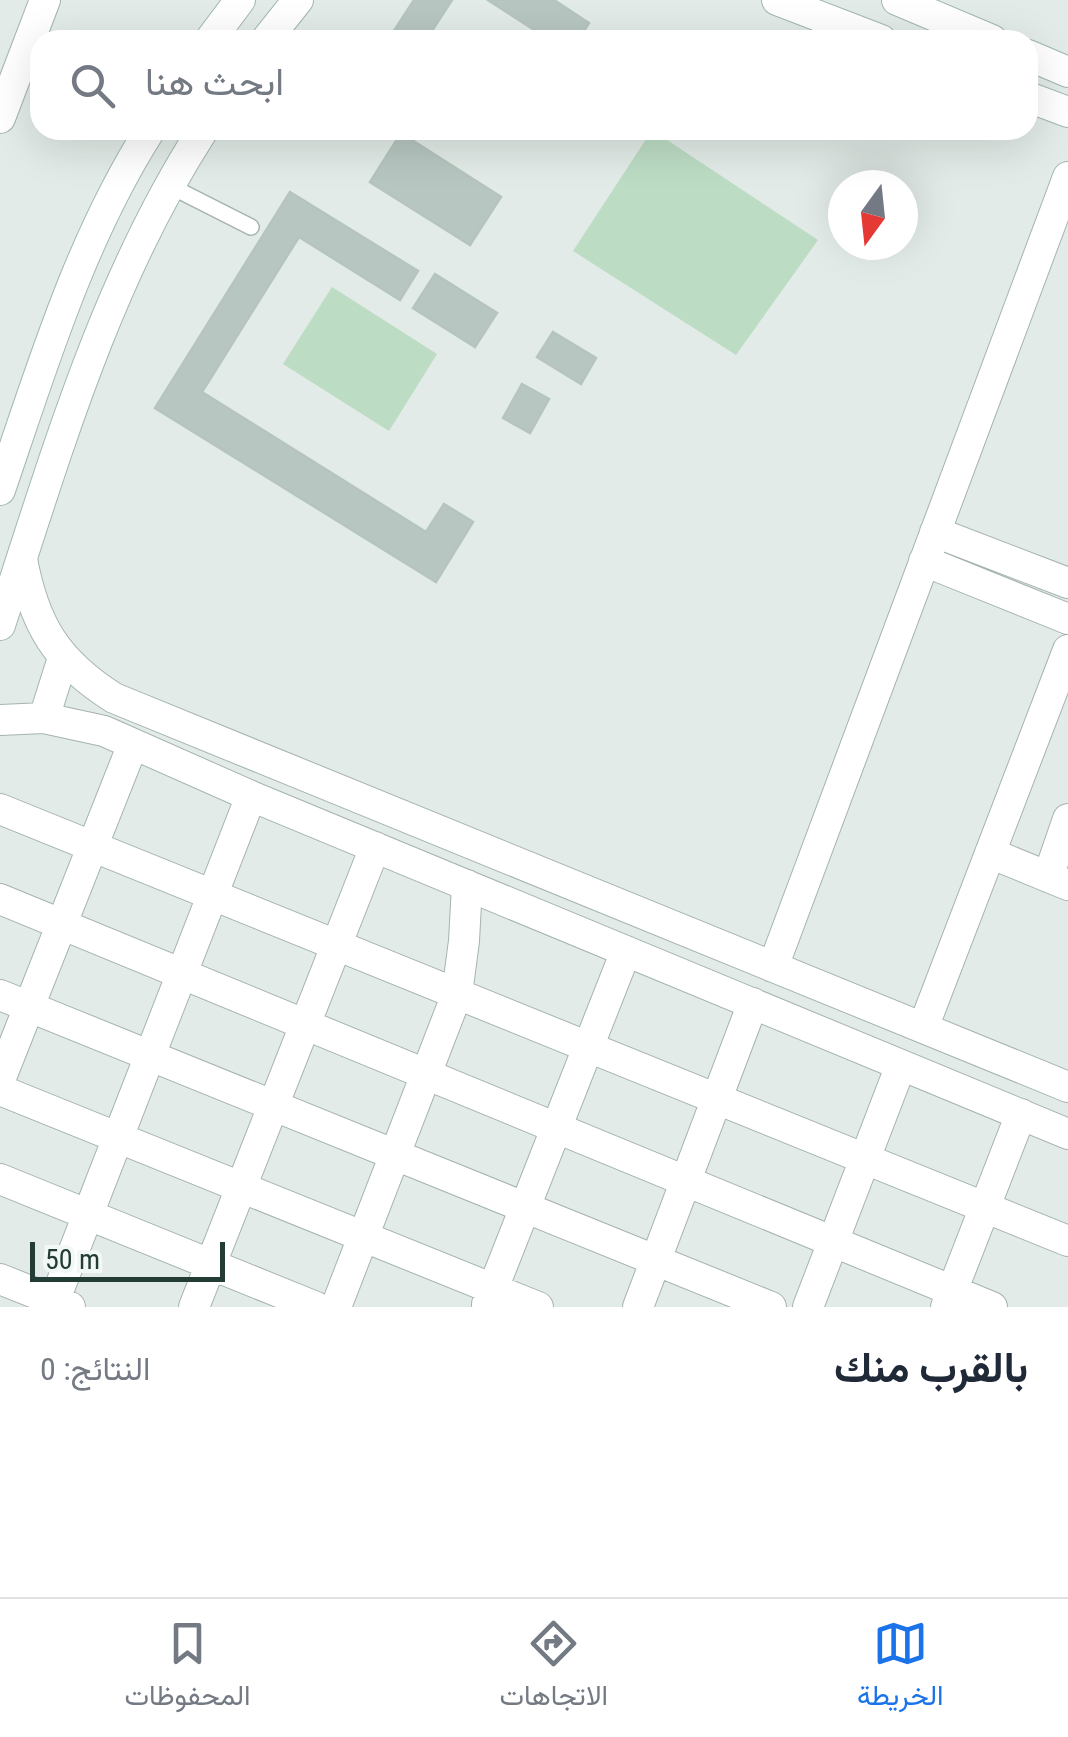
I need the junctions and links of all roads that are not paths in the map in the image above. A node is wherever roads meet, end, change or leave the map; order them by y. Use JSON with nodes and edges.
{"nodes":[{"id":1,"x":45,"y":0,"type":"edge"},
{"id":2,"x":240,"y":0,"type":"edge"},
{"id":3,"x":298,"y":0,"type":"edge"},
{"id":4,"x":777,"y":0,"type":"edge"},
{"id":5,"x":897,"y":0,"type":"edge"},
{"id":6,"x":34,"y":30,"type":"edge"},
{"id":7,"x":218,"y":30,"type":"edge"},
{"id":8,"x":274,"y":30,"type":"edge"},
{"id":9,"x":855,"y":30,"type":"edge"},
{"id":10,"x":968,"y":30,"type":"edge"},
{"id":11,"x":30,"y":39,"type":"edge"},
{"id":12,"x":1038,"y":59,"type":"edge"},
{"id":13,"x":1068,"y":72,"type":"edge"},
{"id":14,"x":1038,"y":101,"type":"edge"},
{"id":15,"x":1068,"y":112,"type":"edge"},
{"id":16,"x":0,"y":118,"type":"edge"},
{"id":17,"x":145,"y":140,"type":"edge"},
{"id":18,"x":197,"y":140,"type":"edge"},
{"id":19,"x":1068,"y":176,"type":"edge"},
{"id":20,"x":170,"y":186,"type":"junction"},
{"id":21,"x":251,"y":226,"type":"dead end"},
{"id":22,"x":0,"y":490,"type":"edge"},
{"id":23,"x":935,"y":532,"type":"junction"},
{"id":24,"x":22,"y":558,"type":"junction"},
{"id":25,"x":924,"y":561,"type":"junction"},
{"id":26,"x":1068,"y":583,"type":"edge"},
{"id":27,"x":1068,"y":618,"type":"edge"},
{"id":28,"x":0,"y":625,"type":"edge"},
{"id":29,"x":1068,"y":650,"type":"edge"},
{"id":30,"x":62,"y":658,"type":"junction"},
{"id":31,"x":44,"y":718,"type":"junction"},
{"id":32,"x":0,"y":720,"type":"edge"},
{"id":33,"x":133,"y":744,"type":"junction"},
{"id":34,"x":252,"y":796,"type":"junction"},
{"id":35,"x":0,"y":809,"type":"edge"},
{"id":36,"x":1068,"y":819,"type":"edge"},
{"id":37,"x":94,"y":847,"type":"junction"},
{"id":38,"x":375,"y":847,"type":"junction"},
{"id":39,"x":990,"y":853,"type":"junction"},
{"id":40,"x":1058,"y":881,"type":"edge"},
{"id":41,"x":467,"y":885,"type":"junction"},
{"id":42,"x":213,"y":895,"type":"junction"},
{"id":43,"x":0,"y":900,"type":"edge"},
{"id":44,"x":62,"y":925,"type":"junction"},
{"id":45,"x":337,"y":945,"type":"junction"},
{"id":46,"x":626,"y":951,"type":"junction"},
{"id":47,"x":772,"y":967,"type":"junction"},
{"id":48,"x":182,"y":974,"type":"junction"},
{"id":49,"x":457,"y":994,"type":"junction"},
{"id":50,"x":0,"y":995,"type":"edge"},
{"id":51,"x":753,"y":1003,"type":"junction"},
{"id":52,"x":29,"y":1007,"type":"junction"},
{"id":53,"x":305,"y":1025,"type":"junction"},
{"id":54,"x":923,"y":1028,"type":"junction"},
{"id":55,"x":588,"y":1047,"type":"junction"},
{"id":56,"x":150,"y":1056,"type":"junction"},
{"id":57,"x":901,"y":1065,"type":"junction"},
{"id":58,"x":425,"y":1074,"type":"junction"},
{"id":59,"x":0,"y":1080,"type":"edge"},
{"id":60,"x":1068,"y":1087,"type":"edge"},
{"id":61,"x":0,"y":1090,"type":"edge"},
{"id":62,"x":716,"y":1098,"type":"junction"},
{"id":63,"x":273,"y":1106,"type":"junction"},
{"id":64,"x":1022,"y":1114,"type":"junction"},
{"id":65,"x":556,"y":1128,"type":"junction"},
{"id":66,"x":1068,"y":1134,"type":"edge"},
{"id":67,"x":118,"y":1138,"type":"junction"},
{"id":68,"x":394,"y":1154,"type":"junction"},
{"id":69,"x":865,"y":1159,"type":"junction"},
{"id":70,"x":0,"y":1179,"type":"edge"},
{"id":71,"x":686,"y":1181,"type":"junction"},
{"id":72,"x":241,"y":1187,"type":"junction"},
{"id":73,"x":985,"y":1207,"type":"junction"},
{"id":74,"x":525,"y":1208,"type":"junction"},
{"id":75,"x":88,"y":1214,"type":"junction"},
{"id":76,"x":363,"y":1236,"type":"junction"},
{"id":77,"x":1068,"y":1241,"type":"edge"},
{"id":78,"x":833,"y":1242,"type":"junction"},
{"id":79,"x":656,"y":1260,"type":"junction"},
{"id":80,"x":211,"y":1264,"type":"junction"},
{"id":81,"x":0,"y":1279,"type":"edge"},
{"id":82,"x":489,"y":1298,"type":"edge"},
{"id":83,"x":949,"y":1299,"type":"edge"},
{"id":84,"x":59,"y":1305,"type":"edge"},
{"id":85,"x":194,"y":1307,"type":"edge"},
{"id":86,"x":316,"y":1307,"type":"edge"},
{"id":87,"x":336,"y":1307,"type":"edge"},
{"id":88,"x":538,"y":1307,"type":"edge"},
{"id":89,"x":638,"y":1307,"type":"edge"},
{"id":90,"x":771,"y":1307,"type":"edge"},
{"id":91,"x":808,"y":1307,"type":"edge"},
{"id":92,"x":992,"y":1307,"type":"edge"}],
"edges":[{"from":1,"to":6,"type":"street"},
{"from":2,"to":7,"type":"street"},
{"from":3,"to":8,"type":"street"},
{"from":4,"to":9,"type":"street"},
{"from":5,"to":10,"type":"street"},
{"from":11,"to":16,"type":"street"},
{"from":12,"to":13,"type":"street"},
{"from":14,"to":15,"type":"street"},
{"from":17,"to":22,"type":"street"},
{"from":18,"to":20,"type":"street"},
{"from":19,"to":23,"type":"street"},
{"from":20,"to":21,"type":"lane"},
{"from":20,"to":24,"type":"street"},
{"from":23,"to":25,"type":"street"},
{"from":23,"to":26,"type":"street"},
{"from":24,"to":28,"type":"street"},
{"from":24,"to":30,"type":"street"},
{"from":25,"to":27,"type":"street"},
{"from":25,"to":47,"type":"street"},
{"from":29,"to":39,"type":"street"},
{"from":30,"to":31,"type":"street"},
{"from":30,"to":47,"type":"street"},
{"from":31,"to":32,"type":"street"},
{"from":31,"to":33,"type":"street"},
{"from":33,"to":34,"type":"street"},
{"from":33,"to":37,"type":"street"},
{"from":34,"to":38,"type":"street"},
{"from":34,"to":42,"type":"street"},
{"from":35,"to":37,"type":"street"},
{"from":36,"to":40,"type":"street"},
{"from":37,"to":42,"type":"street"},
{"from":37,"to":44,"type":"street"},
{"from":38,"to":41,"type":"street"},
{"from":38,"to":45,"type":"street"},
{"from":39,"to":40,"type":"street"},
{"from":39,"to":54,"type":"street"},
{"from":41,"to":46,"type":"street"},
{"from":41,"to":49,"type":"street"},
{"from":42,"to":45,"type":"street"},
{"from":42,"to":48,"type":"street"},
{"from":43,"to":44,"type":"street"},
{"from":44,"to":48,"type":"street"},
{"from":44,"to":52,"type":"street"},
{"from":45,"to":49,"type":"street"},
{"from":45,"to":53,"type":"street"},
{"from":46,"to":51,"type":"street"},
{"from":46,"to":55,"type":"street"},
{"from":47,"to":54,"type":"street"},
{"from":48,"to":53,"type":"street"},
{"from":48,"to":56,"type":"street"},
{"from":49,"to":55,"type":"street"},
{"from":49,"to":58,"type":"street"},
{"from":50,"to":52,"type":"street"},
{"from":51,"to":57,"type":"street"},
{"from":51,"to":62,"type":"street"},
{"from":52,"to":56,"type":"street"},
{"from":52,"to":59,"type":"street"},
{"from":53,"to":58,"type":"street"},
{"from":53,"to":63,"type":"street"},
{"from":54,"to":60,"type":"street"},
{"from":55,"to":62,"type":"street"},
{"from":55,"to":65,"type":"street"},
{"from":56,"to":63,"type":"street"},
{"from":56,"to":67,"type":"street"},
{"from":57,"to":64,"type":"street"},
{"from":57,"to":69,"type":"street"},
{"from":58,"to":65,"type":"street"},
{"from":58,"to":68,"type":"street"},
{"from":61,"to":67,"type":"street"},
{"from":62,"to":69,"type":"street"},
{"from":62,"to":71,"type":"street"},
{"from":63,"to":68,"type":"street"},
{"from":63,"to":72,"type":"street"},
{"from":64,"to":66,"type":"street"},
{"from":64,"to":73,"type":"street"},
{"from":65,"to":71,"type":"street"},
{"from":65,"to":74,"type":"street"},
{"from":67,"to":72,"type":"street"},
{"from":67,"to":75,"type":"street"},
{"from":68,"to":74,"type":"street"},
{"from":68,"to":76,"type":"street"},
{"from":69,"to":73,"type":"street"},
{"from":69,"to":78,"type":"street"},
{"from":70,"to":75,"type":"street"},
{"from":71,"to":78,"type":"street"},
{"from":71,"to":79,"type":"street"},
{"from":72,"to":76,"type":"street"},
{"from":72,"to":80,"type":"street"},
{"from":73,"to":77,"type":"street"},
{"from":73,"to":83,"type":"street"},
{"from":74,"to":79,"type":"street"},
{"from":74,"to":82,"type":"street"},
{"from":75,"to":80,"type":"street"},
{"from":75,"to":84,"type":"street"},
{"from":76,"to":82,"type":"street"},
{"from":76,"to":87,"type":"street"},
{"from":78,"to":83,"type":"street"},
{"from":78,"to":91,"type":"street"},
{"from":79,"to":89,"type":"street"},
{"from":79,"to":90,"type":"street"},
{"from":80,"to":85,"type":"street"},
{"from":80,"to":86,"type":"street"},
{"from":81,"to":84,"type":"street"},
{"from":82,"to":88,"type":"street"},
{"from":83,"to":92,"type":"street"}]}
